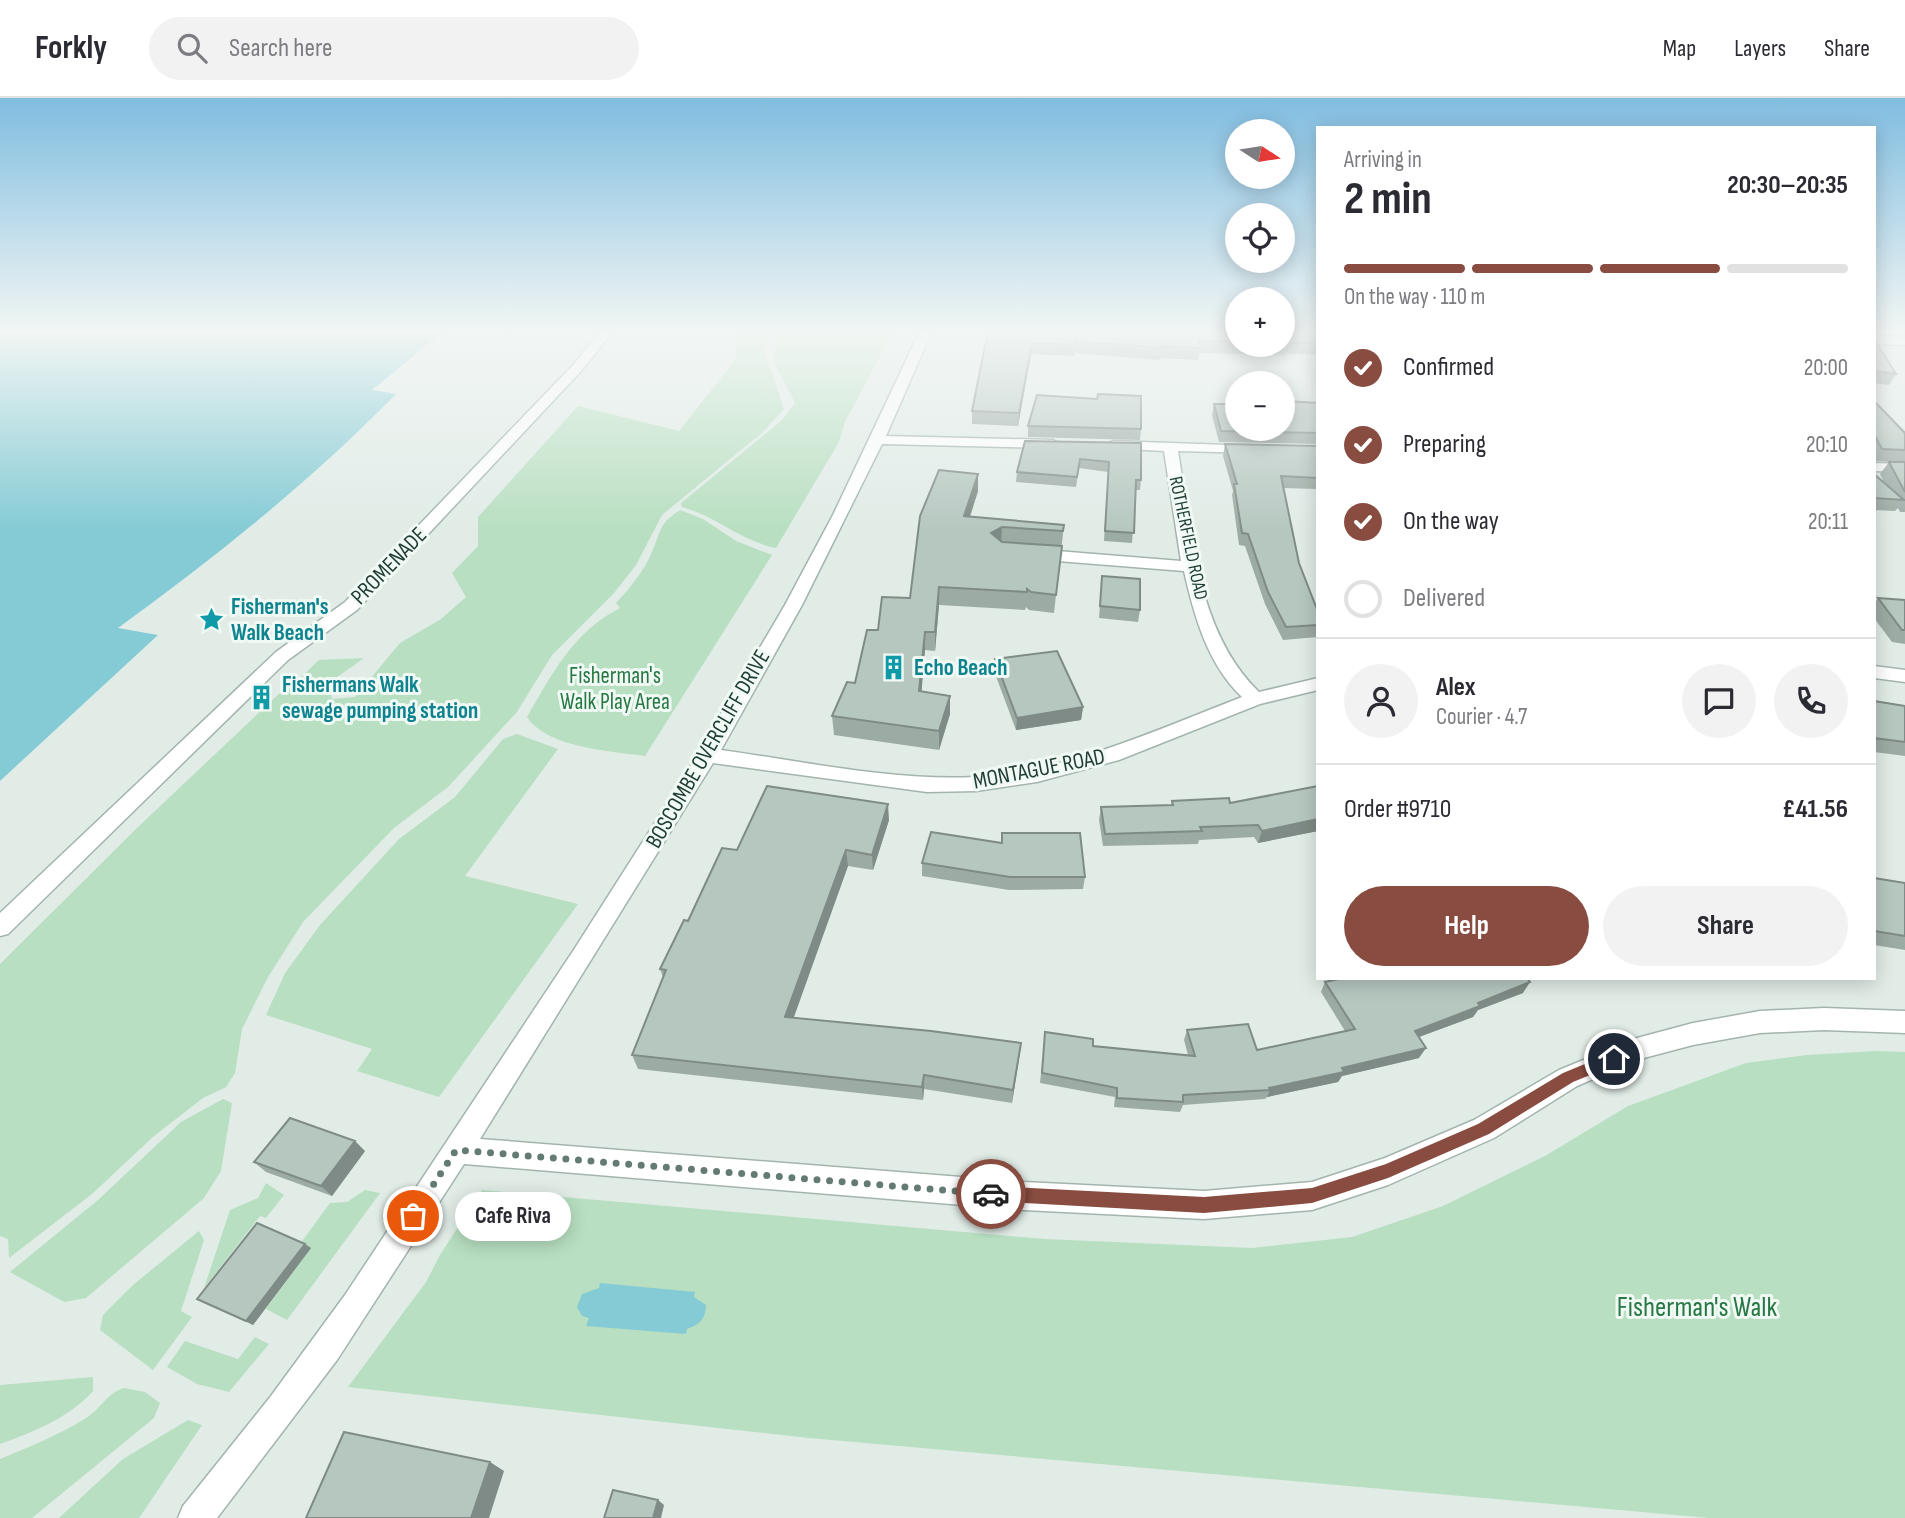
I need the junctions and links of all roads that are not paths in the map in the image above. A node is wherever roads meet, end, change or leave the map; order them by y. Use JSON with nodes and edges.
{"nodes":[{"id":1,"x":549,"y":397,"type":"edge"},
{"id":2,"x":897,"y":397,"type":"edge"},
{"id":3,"x":878,"y":440,"type":"junction"},
{"id":4,"x":1072,"y":444,"type":"edge"},
{"id":5,"x":1100,"y":445,"type":"edge"},
{"id":6,"x":1170,"y":446,"type":"junction"},
{"id":7,"x":1264,"y":449,"type":"edge"},
{"id":8,"x":1876,"y":467,"type":"edge"},
{"id":9,"x":1905,"y":468,"type":"edge"},
{"id":10,"x":1014,"y":553,"type":"edge"},
{"id":11,"x":1191,"y":567,"type":"junction"},
{"id":12,"x":1876,"y":672,"type":"edge"},
{"id":13,"x":1905,"y":676,"type":"edge"},
{"id":14,"x":1316,"y":684,"type":"edge"},
{"id":15,"x":1255,"y":699,"type":"junction"},
{"id":16,"x":709,"y":755,"type":"junction"},
{"id":17,"x":0,"y":927,"type":"edge"},
{"id":18,"x":1905,"y":1022,"type":"edge"},
{"id":19,"x":456,"y":1150,"type":"junction"},
{"id":20,"x":195,"y":1518,"type":"edge"}],
"edges":[{"from":1,"to":17,"type":"street","name":"PROMENADE"},
{"from":2,"to":3,"type":"street","name":"BOSCOMBE OVERCLIFF DRIVE"},
{"from":3,"to":4,"type":"street"},
{"from":3,"to":16,"type":"street","name":"BOSCOMBE OVERCLIFF DRIVE"},
{"from":5,"to":6,"type":"street"},
{"from":6,"to":7,"type":"street"},
{"from":6,"to":11,"type":"street","name":"ROTHERFIELD ROAD"},
{"from":8,"to":9,"type":"street"},
{"from":10,"to":11,"type":"street"},
{"from":11,"to":15,"type":"street","name":"ROTHERFIELD ROAD"},
{"from":12,"to":13,"type":"street"},
{"from":14,"to":15,"type":"street","name":"MONTAGUE ROAD"},
{"from":15,"to":16,"type":"street","name":"MONTAGUE ROAD"},
{"from":16,"to":19,"type":"street","name":"BOSCOMBE OVERCLIFF DRIVE"},
{"from":18,"to":19,"type":"street"},
{"from":19,"to":20,"type":"street","name":"BOSCOMBE OVERCLIFF DRIVE"}]}
